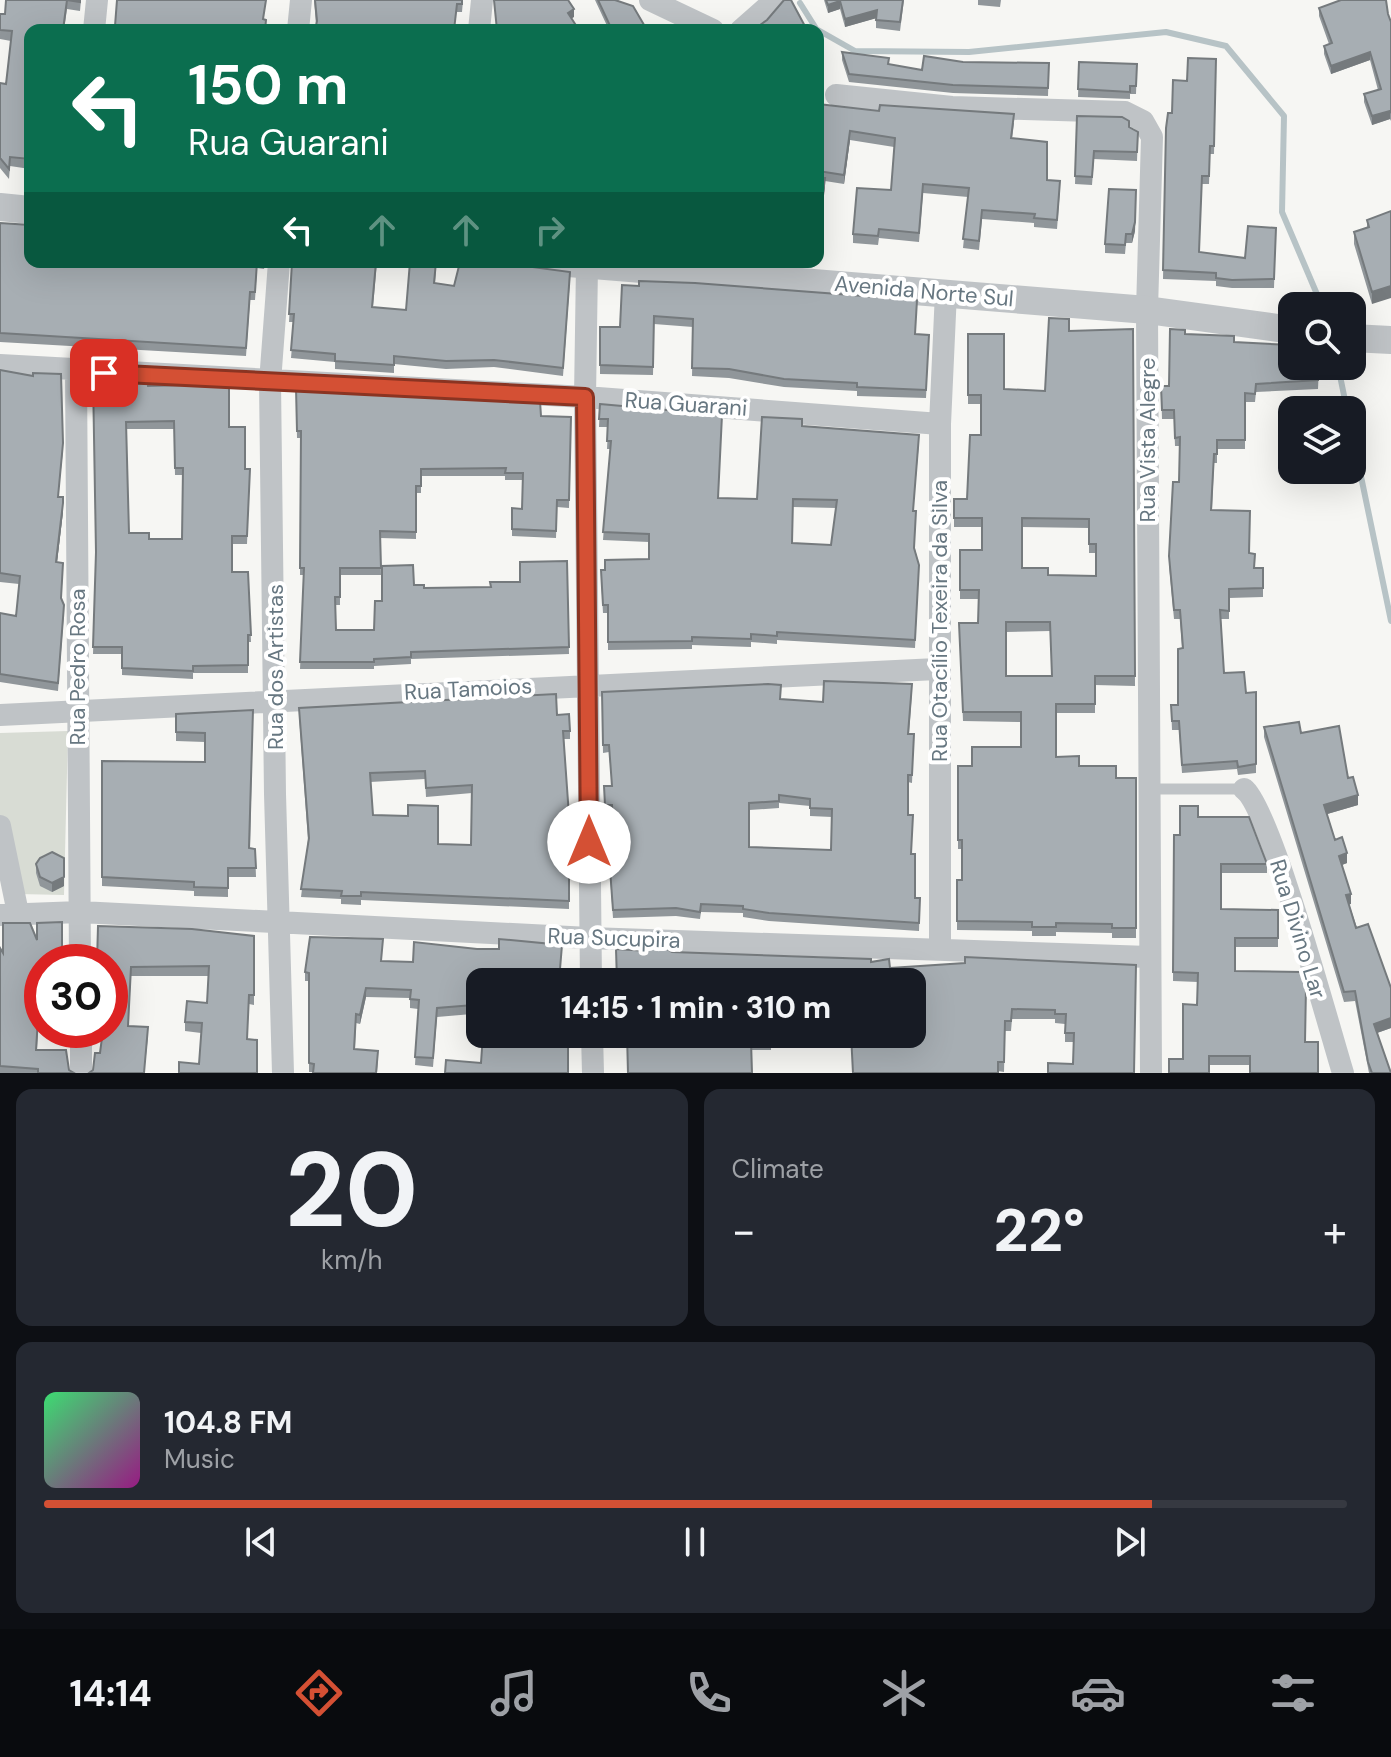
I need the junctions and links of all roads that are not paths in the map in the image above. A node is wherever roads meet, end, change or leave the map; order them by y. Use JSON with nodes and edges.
{"nodes":[{"id":1,"x":97,"y":0,"type":"edge"},
{"id":2,"x":301,"y":0,"type":"edge"},
{"id":3,"x":482,"y":0,"type":"edge"},
{"id":4,"x":650,"y":0,"type":"edge"},
{"id":5,"x":775,"y":0,"type":"edge"},
{"id":6,"x":95,"y":24,"type":"edge"},
{"id":7,"x":299,"y":24,"type":"edge"},
{"id":8,"x":480,"y":24,"type":"edge"},
{"id":9,"x":700,"y":24,"type":"edge"},
{"id":10,"x":748,"y":24,"type":"edge"},
{"id":11,"x":836,"y":95,"type":"dead end"},
{"id":12,"x":0,"y":207,"type":"edge"},
{"id":13,"x":24,"y":209,"type":"edge"},
{"id":14,"x":279,"y":268,"type":"edge"},
{"id":15,"x":587,"y":268,"type":"edge"},
{"id":16,"x":627,"y":268,"type":"edge"},
{"id":17,"x":946,"y":292,"type":"junction"},
{"id":18,"x":1147,"y":310,"type":"junction"},
{"id":19,"x":1278,"y":328,"type":"edge"},
{"id":20,"x":1366,"y":339,"type":"edge"},
{"id":21,"x":1391,"y":340,"type":"edge"},
{"id":22,"x":0,"y":365,"type":"edge"},
{"id":23,"x":76,"y":371,"type":"junction"},
{"id":24,"x":270,"y":382,"type":"junction"},
{"id":25,"x":585,"y":397,"type":"junction"},
{"id":26,"x":940,"y":424,"type":"junction"},
{"id":27,"x":937,"y":669,"type":"junction"},
{"id":28,"x":589,"y":684,"type":"junction"},
{"id":29,"x":276,"y":699,"type":"junction"},
{"id":30,"x":76,"y":713,"type":"junction"},
{"id":31,"x":0,"y":715,"type":"edge"},
{"id":32,"x":1152,"y":789,"type":"junction"},
{"id":33,"x":1244,"y":789,"type":"joint"},
{"id":34,"x":0,"y":826,"type":"edge"},
{"id":35,"x":80,"y":912,"type":"junction"},
{"id":36,"x":9,"y":914,"type":"edge"},
{"id":37,"x":279,"y":919,"type":"junction"},
{"id":38,"x":589,"y":938,"type":"junction"},
{"id":39,"x":80,"y":944,"type":"edge"},
{"id":40,"x":940,"y":949,"type":"junction"},
{"id":41,"x":1149,"y":957,"type":"junction"},
{"id":42,"x":590,"y":968,"type":"edge"},
{"id":43,"x":81,"y":1048,"type":"edge"},
{"id":44,"x":592,"y":1048,"type":"edge"},
{"id":45,"x":81,"y":1073,"type":"edge"},
{"id":46,"x":283,"y":1073,"type":"edge"},
{"id":47,"x":593,"y":1073,"type":"edge"},
{"id":48,"x":1151,"y":1073,"type":"edge"},
{"id":49,"x":1343,"y":1073,"type":"edge"}],
"edges":[{"from":1,"to":6,"type":"street"},
{"from":2,"to":7,"type":"street"},
{"from":3,"to":8,"type":"street"},
{"from":4,"to":9,"type":"street"},
{"from":5,"to":10,"type":"street"},
{"from":11,"to":18,"type":"street","name":"Rua Vista Alegre"},
{"from":12,"to":13,"type":"street"},
{"from":14,"to":24,"type":"street","name":"Rua dos Artistas"},
{"from":15,"to":25,"type":"street"},
{"from":16,"to":17,"type":"street","name":"Avenida Norte Sul"},
{"from":17,"to":18,"type":"street","name":"Avenida Norte Sul"},
{"from":17,"to":26,"type":"street","name":"Rua Otacílio Texeira da Silva"},
{"from":18,"to":19,"type":"street","name":"Avenida Norte Sul"},
{"from":18,"to":32,"type":"street","name":"Rua Vista Alegre"},
{"from":20,"to":21,"type":"street"},
{"from":22,"to":23,"type":"street","name":"Rua Guarani"},
{"from":23,"to":24,"type":"street","name":"Rua Guarani"},
{"from":23,"to":30,"type":"street","name":"Rua Pedro Rosa"},
{"from":24,"to":25,"type":"street","name":"Rua Guarani"},
{"from":24,"to":29,"type":"street","name":"Rua dos Artistas"},
{"from":25,"to":26,"type":"street","name":"Rua Guarani"},
{"from":25,"to":28,"type":"street"},
{"from":26,"to":27,"type":"street","name":"Rua Otacílio Texeira da Silva"},
{"from":27,"to":28,"type":"street","name":"Rua Tamoios"},
{"from":27,"to":40,"type":"street","name":"Rua Otacílio Texeira da Silva"},
{"from":28,"to":29,"type":"street","name":"Rua Tamoios"},
{"from":28,"to":38,"type":"street"},
{"from":29,"to":30,"type":"street","name":"Rua Tamoios"},
{"from":29,"to":37,"type":"street","name":"Rua dos Artistas"},
{"from":30,"to":31,"type":"street","name":"Rua Tamoios"},
{"from":30,"to":35,"type":"street","name":"Rua Pedro Rosa"},
{"from":32,"to":33,"type":"lane"},
{"from":32,"to":41,"type":"street","name":"Rua Vista Alegre"},
{"from":33,"to":49,"type":"street","name":"Rua Divino Lar"},
{"from":34,"to":36,"type":"street"},
{"from":35,"to":36,"type":"street","name":"Rua Sucupira"},
{"from":35,"to":37,"type":"street","name":"Rua Sucupira"},
{"from":35,"to":39,"type":"street","name":"Rua Pedro Rosa"},
{"from":37,"to":38,"type":"street","name":"Rua Sucupira"},
{"from":37,"to":46,"type":"street","name":"Rua dos Artistas"},
{"from":38,"to":40,"type":"street","name":"Rua Sucupira"},
{"from":38,"to":42,"type":"street"},
{"from":40,"to":41,"type":"street","name":"Rua Sucupira"},
{"from":41,"to":48,"type":"street","name":"Rua Vista Alegre"},
{"from":43,"to":45,"type":"street"},
{"from":44,"to":47,"type":"street"}]}
